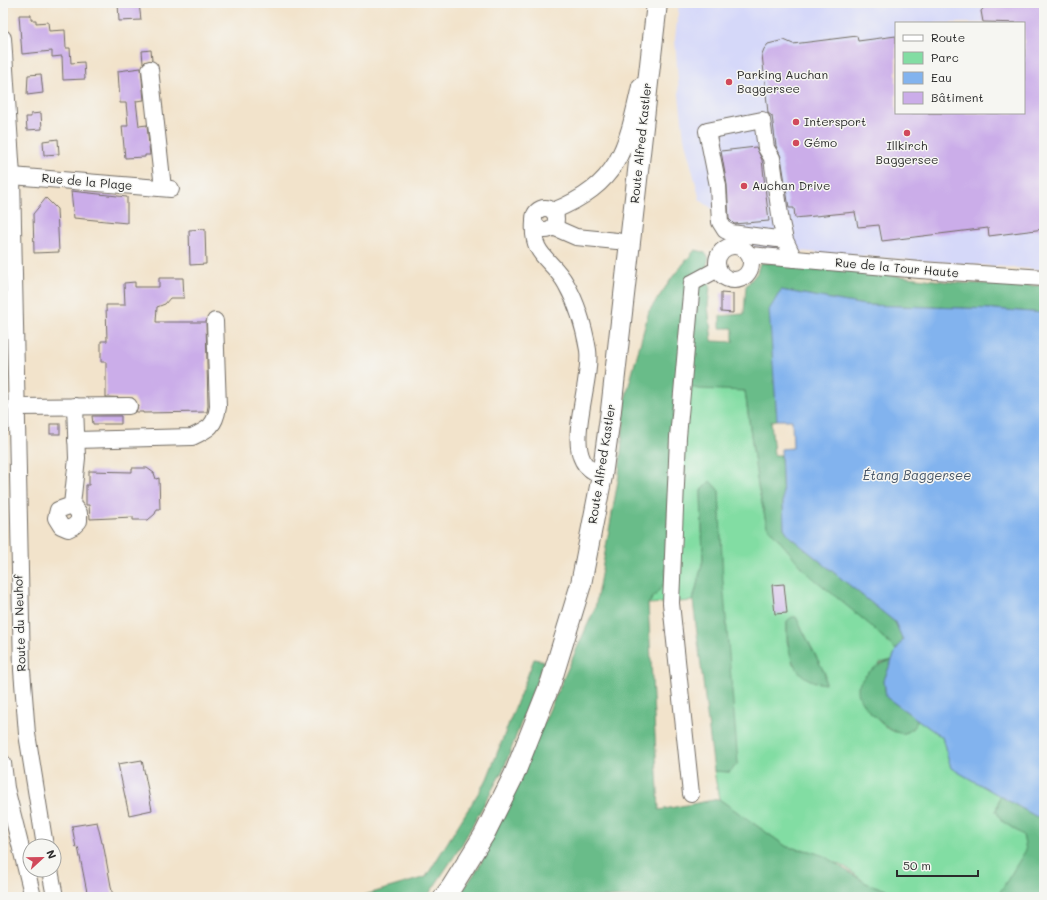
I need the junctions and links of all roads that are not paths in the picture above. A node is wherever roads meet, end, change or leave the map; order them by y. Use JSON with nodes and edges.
{"nodes":[{"id":1,"x":656,"y":11,"type":"edge"},
{"id":2,"x":3,"y":38,"type":"edge"},
{"id":3,"x":150,"y":69,"type":"dead end"},
{"id":4,"x":7,"y":151,"type":"edge"},
{"id":5,"x":12,"y":176,"type":"junction"},
{"id":6,"x":553,"y":211,"type":"junction"},
{"id":7,"x":534,"y":222,"type":"junction"},
{"id":8,"x":553,"y":228,"type":"junction"},
{"id":9,"x":785,"y":240,"type":"junction"},
{"id":10,"x":617,"y":241,"type":"dead end"},
{"id":11,"x":750,"y":255,"type":"junction"},
{"id":12,"x":794,"y":259,"type":"junction"},
{"id":13,"x":718,"y":269,"type":"junction"},
{"id":14,"x":1044,"y":278,"type":"edge"},
{"id":15,"x":215,"y":321,"type":"dead end"},
{"id":16,"x":75,"y":406,"type":"junction"},
{"id":17,"x":129,"y":406,"type":"dead end"},
{"id":18,"x":16,"y":407,"type":"junction"},
{"id":19,"x":76,"y":440,"type":"junction"},
{"id":20,"x":602,"y":476,"type":"junction"},
{"id":21,"x":72,"y":505,"type":"dead end"},
{"id":22,"x":3,"y":763,"type":"edge"},
{"id":23,"x":691,"y":794,"type":"dead end"},
{"id":24,"x":44,"y":838,"type":"edge"},
{"id":25,"x":52,"y":878,"type":"edge"},
{"id":26,"x":33,"y":897,"type":"edge"},
{"id":27,"x":56,"y":897,"type":"edge"},
{"id":28,"x":444,"y":897,"type":"edge"}],
"edges":[{"from":1,"to":6,"type":"street"},
{"from":1,"to":20,"type":"main road","name":"Route Alfred Kastler"},
{"from":2,"to":4,"type":"street","name":"Route du Neuhof"},
{"from":3,"to":5,"type":"street","name":"Rue de la Plage"},
{"from":4,"to":5,"type":"street","name":"Route du Neuhof"},
{"from":5,"to":18,"type":"street","name":"Route du Neuhof"},
{"from":6,"to":7,"type":"street"},
{"from":6,"to":8,"type":"street"},
{"from":7,"to":8,"type":"street"},
{"from":7,"to":20,"type":"street"},
{"from":8,"to":10,"type":"street"},
{"from":9,"to":9,"type":"street"},
{"from":9,"to":12,"type":"street"},
{"from":11,"to":12,"type":"street","name":"Rue de la Tour Haute"},
{"from":11,"to":13,"type":"street","name":"Rue de la Tour Haute"},
{"from":11,"to":13,"type":"street"},
{"from":12,"to":14,"type":"street","name":"Rue de la Tour Haute"},
{"from":13,"to":23,"type":"street"},
{"from":15,"to":19,"type":"street"},
{"from":16,"to":17,"type":"street"},
{"from":16,"to":18,"type":"street"},
{"from":16,"to":19,"type":"street"},
{"from":18,"to":24,"type":"street","name":"Route du Neuhof"},
{"from":19,"to":21,"type":"street"},
{"from":20,"to":28,"type":"main road","name":"Route Alfred Kastler"},
{"from":22,"to":26,"type":"street"},
{"from":25,"to":27,"type":"street"}]}
